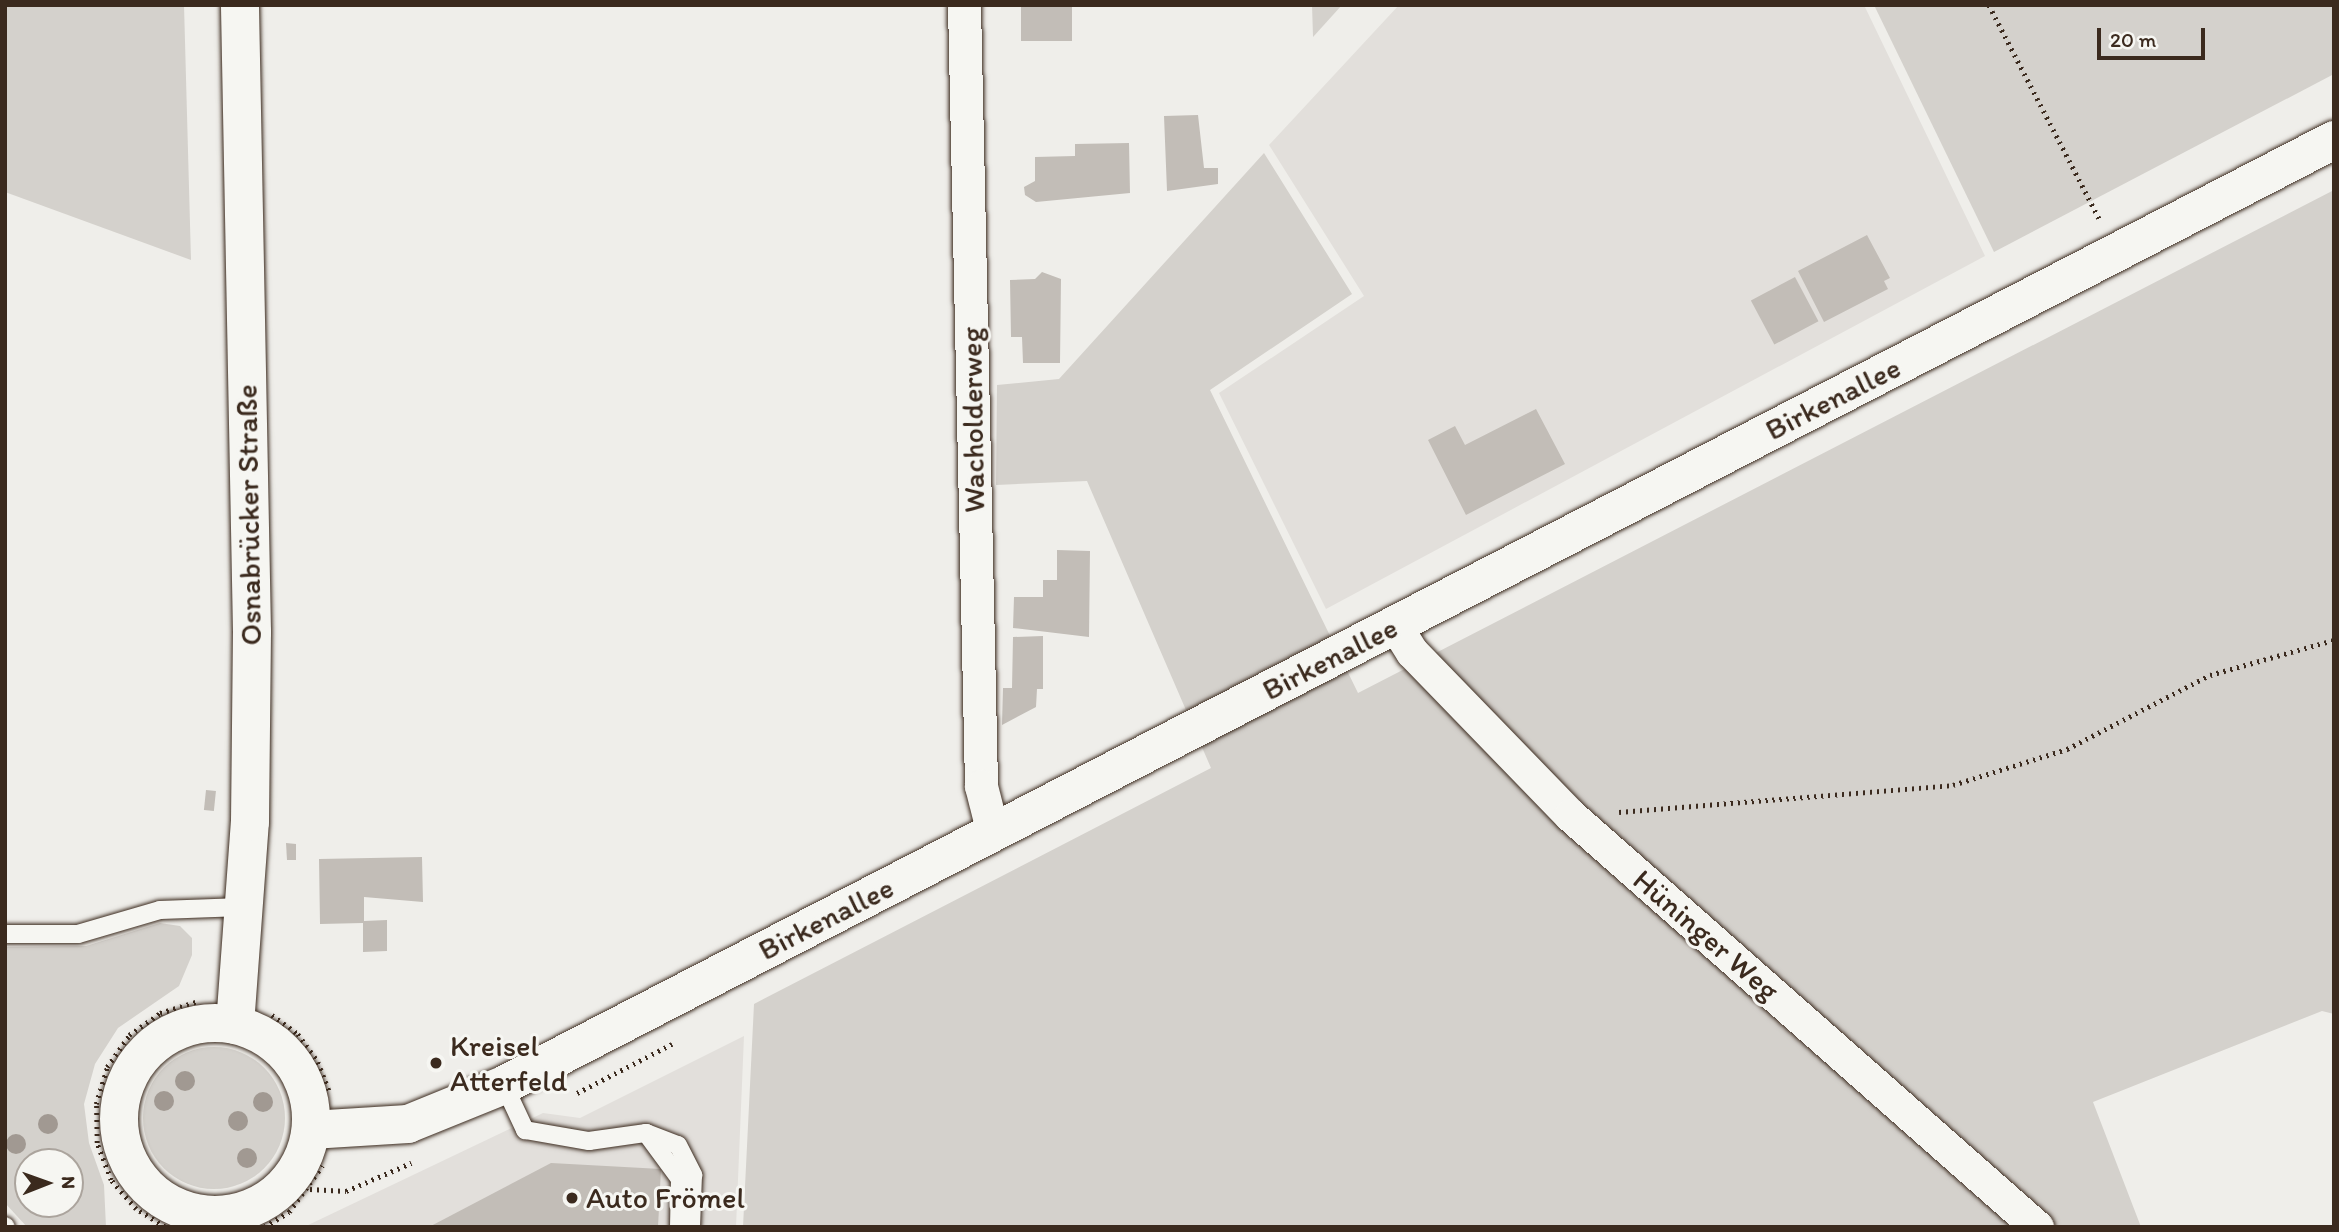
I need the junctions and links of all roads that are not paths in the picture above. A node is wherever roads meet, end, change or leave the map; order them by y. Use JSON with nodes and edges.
{"nodes":[{"id":1,"x":240,"y":5,"type":"edge"},
{"id":2,"x":964,"y":5,"type":"edge"},
{"id":3,"x":2334,"y":139,"type":"edge"},
{"id":4,"x":1395,"y":625,"type":"junction"},
{"id":5,"x":993,"y":833,"type":"junction"},
{"id":6,"x":243,"y":907,"type":"junction"},
{"id":7,"x":5,"y":934,"type":"edge"},
{"id":8,"x":236,"y":1013,"type":"junction"},
{"id":9,"x":504,"y":1085,"type":"junction"},
{"id":10,"x":311,"y":1130,"type":"junction"},
{"id":11,"x":646,"y":1133,"type":"junction"},
{"id":12,"x":172,"y":1221,"type":"edge"},
{"id":13,"x":679,"y":1227,"type":"edge"},
{"id":14,"x":691,"y":1227,"type":"edge"},
{"id":15,"x":2037,"y":1227,"type":"edge"}],
"edges":[{"from":1,"to":6,"type":"street","name":"Osnabrücker Straße"},
{"from":2,"to":5,"type":"street","name":"Wacholderweg"},
{"from":3,"to":4,"type":"street","name":"Birkenallee"},
{"from":4,"to":5,"type":"street","name":"Birkenallee"},
{"from":4,"to":15,"type":"street","name":"Hüninger Weg"},
{"from":5,"to":9,"type":"street","name":"Birkenallee"},
{"from":6,"to":7,"type":"lane"},
{"from":6,"to":8,"type":"street","name":"Osnabrücker Straße"},
{"from":8,"to":10,"type":"street"},
{"from":8,"to":12,"type":"street"},
{"from":9,"to":10,"type":"street","name":"Birkenallee"},
{"from":9,"to":11,"type":"lane"},
{"from":10,"to":12,"type":"street"},
{"from":11,"to":13,"type":"lane"},
{"from":11,"to":14,"type":"lane"}]}
